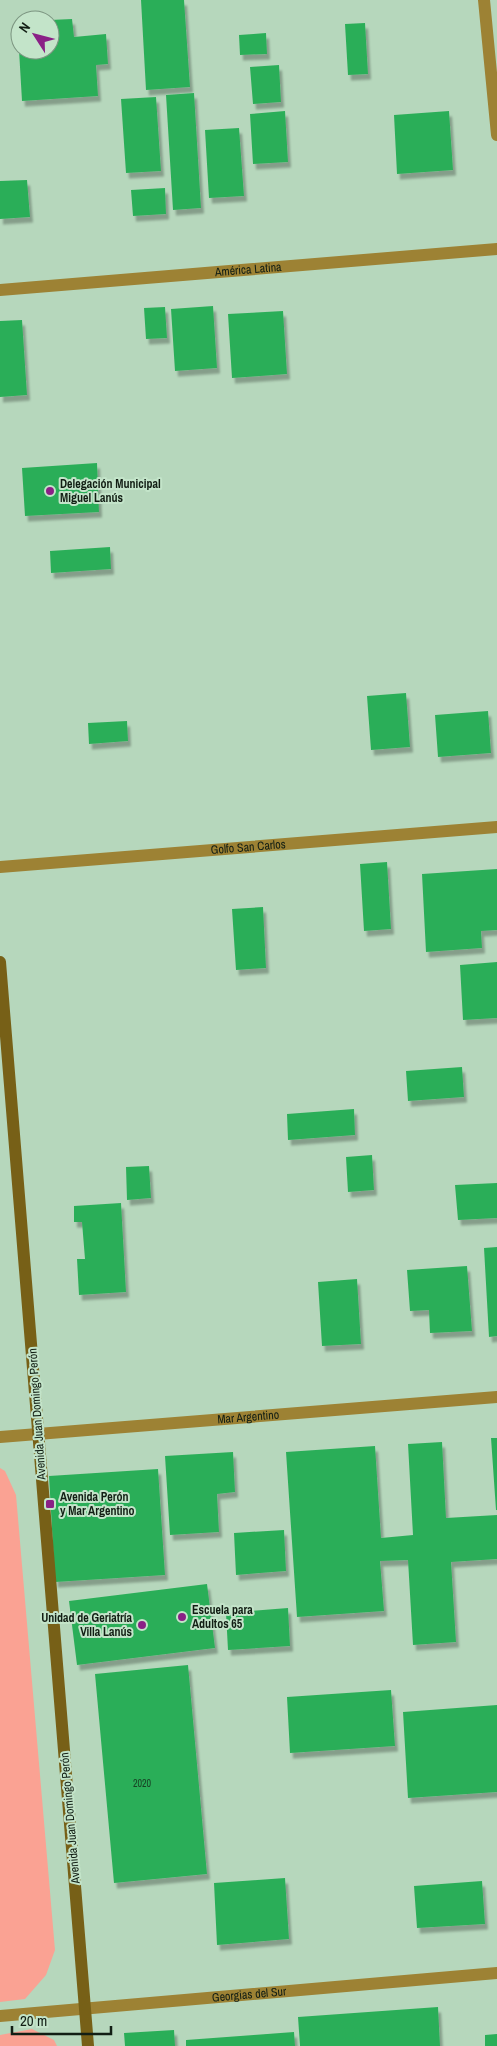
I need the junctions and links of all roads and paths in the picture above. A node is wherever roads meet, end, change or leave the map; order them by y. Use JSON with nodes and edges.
{"nodes":[{"id":1,"x":484,"y":0,"type":"edge"},
{"id":2,"x":497,"y":134,"type":"edge"},
{"id":3,"x":497,"y":250,"type":"edge"},
{"id":4,"x":0,"y":290,"type":"edge"},
{"id":5,"x":497,"y":827,"type":"edge"},
{"id":6,"x":0,"y":867,"type":"edge"},
{"id":7,"x":0,"y":962,"type":"edge"},
{"id":8,"x":497,"y":1397,"type":"edge"},
{"id":9,"x":39,"y":1435,"type":"junction"},
{"id":10,"x":0,"y":1438,"type":"edge"},
{"id":11,"x":497,"y":1973,"type":"edge"},
{"id":12,"x":86,"y":2009,"type":"junction"},
{"id":13,"x":0,"y":2016,"type":"edge"},
{"id":14,"x":88,"y":2046,"type":"edge"}],
"edges":[{"from":1,"to":2,"type":"street"},
{"from":3,"to":4,"type":"street","name":"América Latina"},
{"from":5,"to":6,"type":"street","name":"Golfo San Carlos"},
{"from":7,"to":9,"type":"main road","name":"Avenida Juan Domingo Perón"},
{"from":8,"to":9,"type":"street","name":"Mar Argentino"},
{"from":9,"to":10,"type":"street","name":"Mar Argentino"},
{"from":9,"to":12,"type":"main road","name":"Avenida Juan Domingo Perón"},
{"from":11,"to":12,"type":"street","name":"Georgias del Sur"},
{"from":12,"to":13,"type":"street","name":"Georgias del Sur"},
{"from":12,"to":14,"type":"main road","name":"Avenida Juan Domingo Perón"}]}
